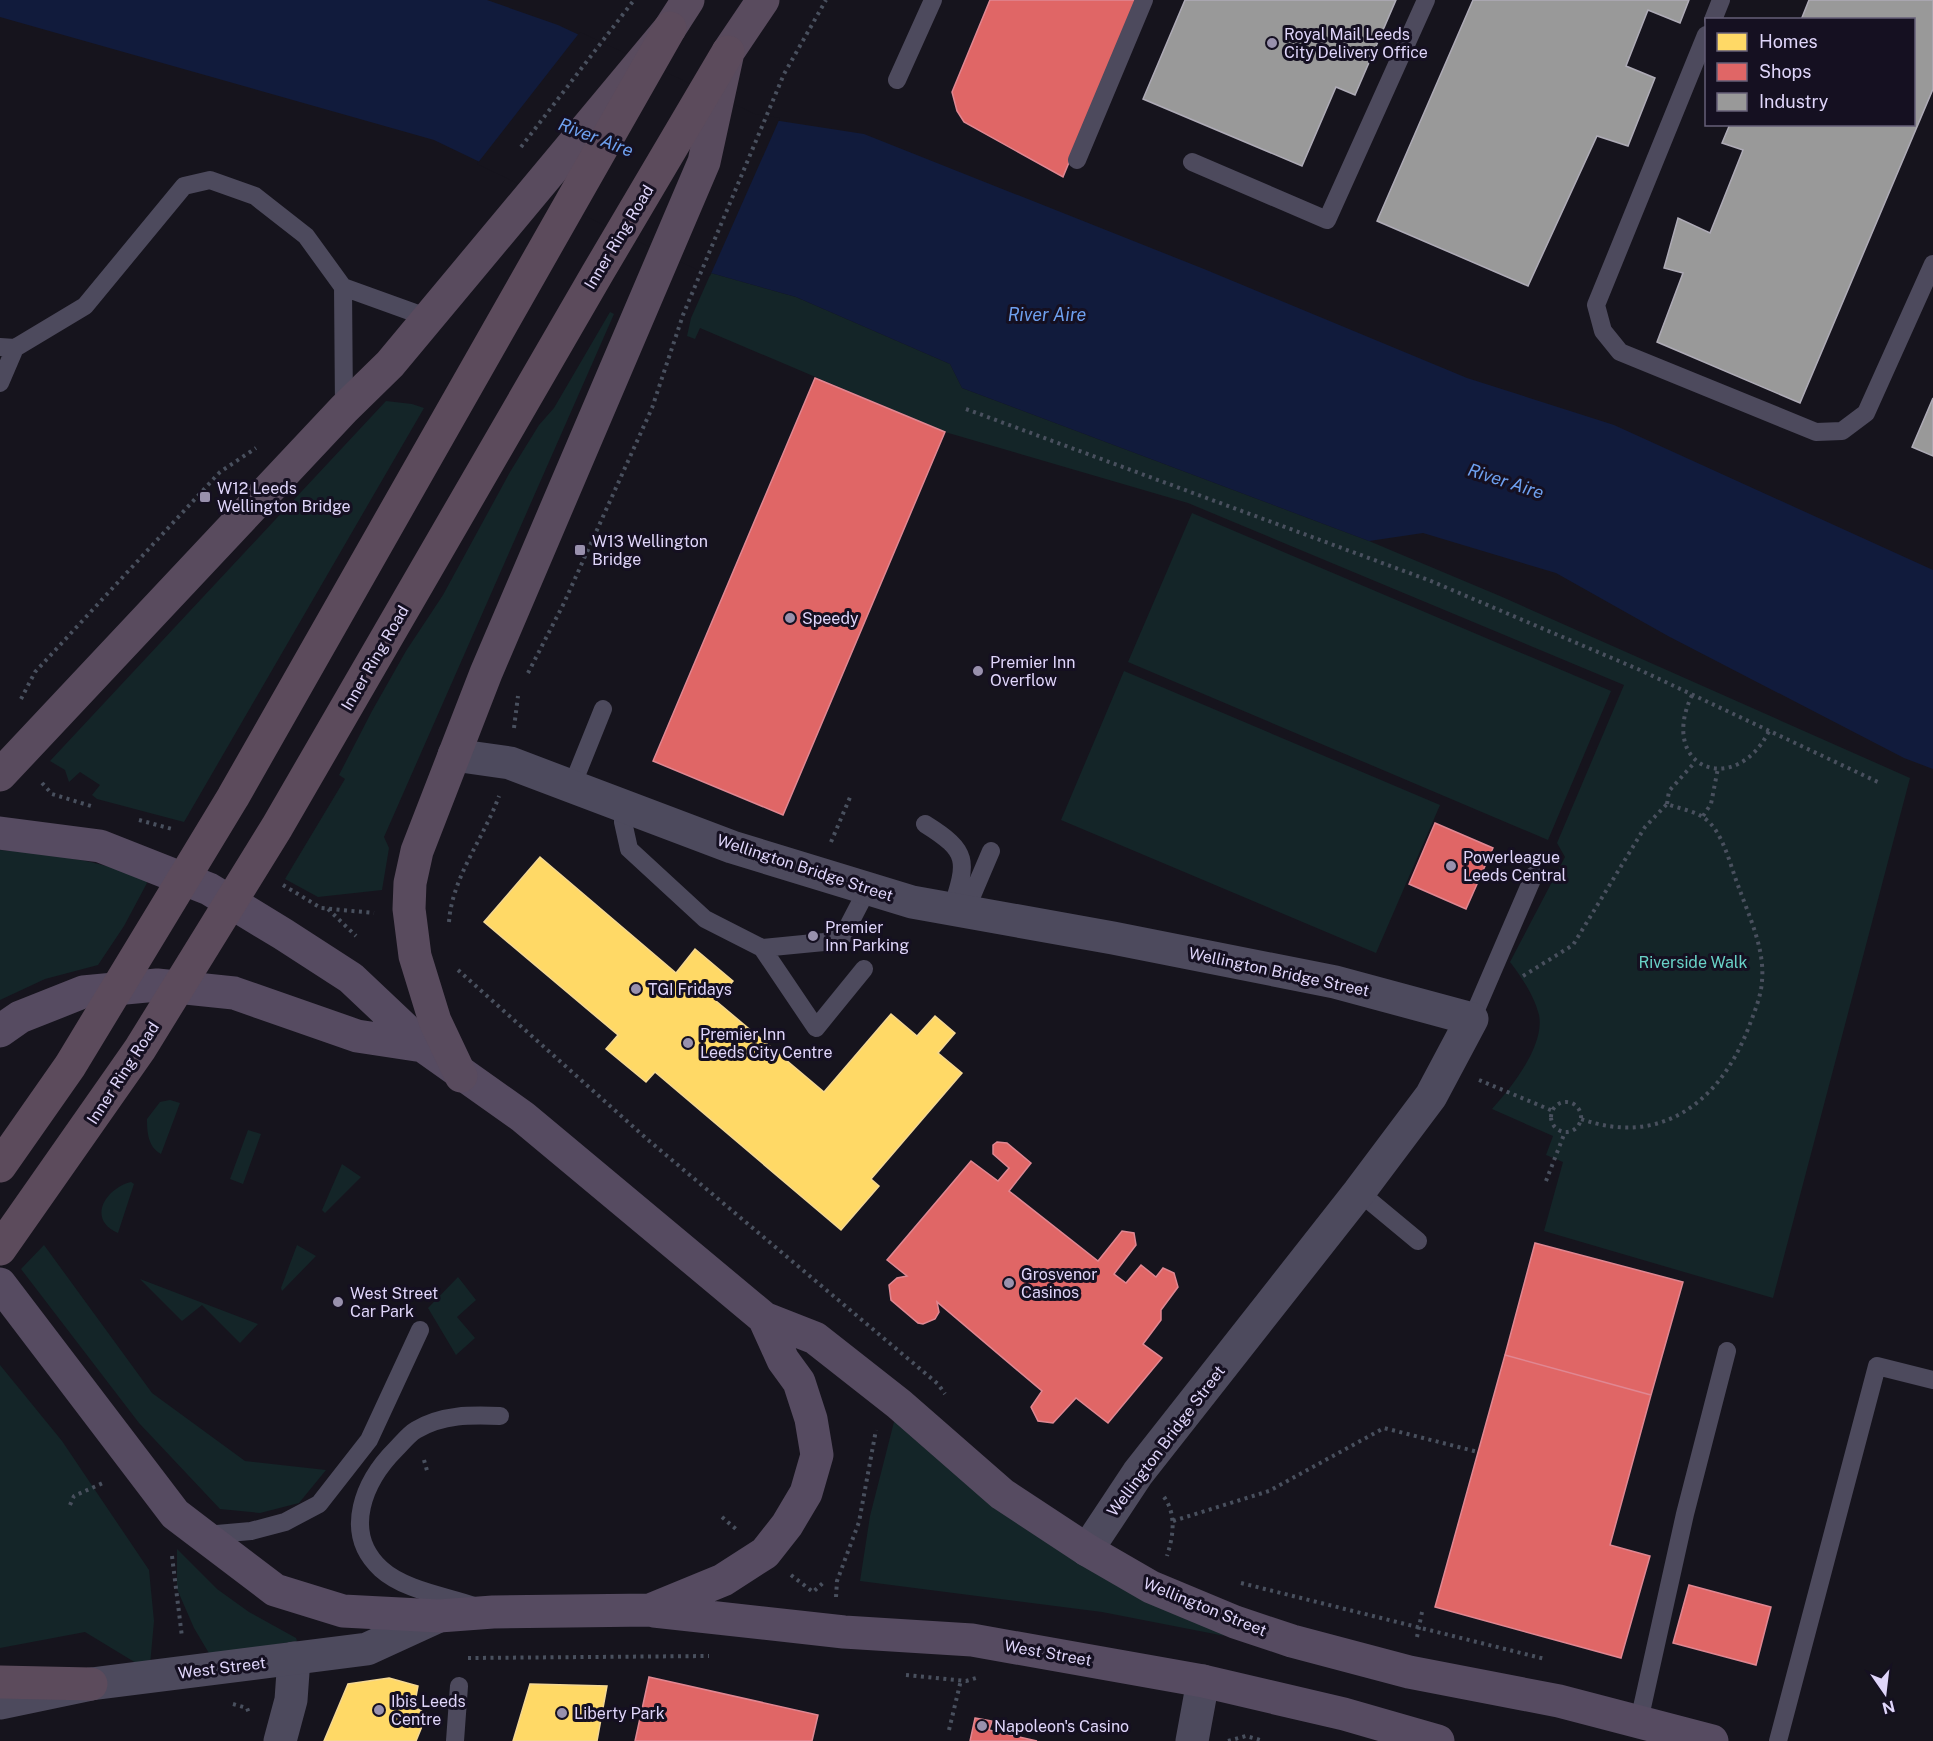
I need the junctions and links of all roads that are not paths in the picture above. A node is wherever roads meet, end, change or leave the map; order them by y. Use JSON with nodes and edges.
{"nodes":[{"id":1,"x":688,"y":0,"type":"edge"},
{"id":2,"x":763,"y":0,"type":"edge"},
{"id":3,"x":933,"y":0,"type":"edge"},
{"id":4,"x":1144,"y":0,"type":"edge"},
{"id":5,"x":1426,"y":0,"type":"edge"},
{"id":6,"x":1721,"y":0,"type":"edge"},
{"id":7,"x":1714,"y":18,"type":"edge"},
{"id":8,"x":670,"y":28,"type":"junction"},
{"id":9,"x":1705,"y":40,"type":"edge"},
{"id":10,"x":728,"y":52,"type":"junction"},
{"id":11,"x":897,"y":80,"type":"dead end"},
{"id":12,"x":1077,"y":160,"type":"dead end"},
{"id":13,"x":1192,"y":162,"type":"dead end"},
{"id":14,"x":1933,"y":264,"type":"edge"},
{"id":15,"x":343,"y":287,"type":"junction"},
{"id":16,"x":429,"y":318,"type":"junction"},
{"id":17,"x":7,"y":347,"type":"edge"},
{"id":18,"x":0,"y":383,"type":"edge"},
{"id":19,"x":344,"y":409,"type":"junction"},
{"id":20,"x":603,"y":709,"type":"dead end"},
{"id":21,"x":454,"y":755,"type":"junction"},
{"id":22,"x":0,"y":775,"type":"edge"},
{"id":23,"x":572,"y":786,"type":"junction"},
{"id":24,"x":623,"y":805,"type":"junction"},
{"id":25,"x":925,"y":824,"type":"dead end"},
{"id":26,"x":0,"y":833,"type":"edge"},
{"id":27,"x":991,"y":851,"type":"dead end"},
{"id":28,"x":1534,"y":875,"type":"dead end"},
{"id":29,"x":868,"y":888,"type":"junction"},
{"id":30,"x":959,"y":910,"type":"junction"},
{"id":31,"x":762,"y":948,"type":"junction"},
{"id":32,"x":864,"y":969,"type":"dead end"},
{"id":33,"x":1472,"y":1019,"type":"junction"},
{"id":34,"x":0,"y":1031,"type":"edge"},
{"id":35,"x":423,"y":1046,"type":"junction"},
{"id":36,"x":461,"y":1076,"type":"junction"},
{"id":37,"x":0,"y":1166,"type":"edge"},
{"id":38,"x":1359,"y":1192,"type":"junction"},
{"id":39,"x":1418,"y":1241,"type":"dead end"},
{"id":40,"x":0,"y":1249,"type":"edge"},
{"id":41,"x":0,"y":1284,"type":"edge"},
{"id":42,"x":764,"y":1318,"type":"junction"},
{"id":43,"x":420,"y":1330,"type":"dead end"},
{"id":44,"x":1727,"y":1351,"type":"dead end"},
{"id":45,"x":1933,"y":1380,"type":"edge"},
{"id":46,"x":500,"y":1416,"type":"dead end"},
{"id":47,"x":203,"y":1535,"type":"junction"},
{"id":48,"x":1087,"y":1550,"type":"junction"},
{"id":49,"x":650,"y":1610,"type":"junction"},
{"id":50,"x":493,"y":1612,"type":"junction"},
{"id":51,"x":439,"y":1616,"type":"junction"},
{"id":52,"x":294,"y":1658,"type":"junction"},
{"id":53,"x":0,"y":1682,"type":"edge"},
{"id":54,"x":1203,"y":1682,"type":"junction"},
{"id":55,"x":91,"y":1684,"type":"junction"},
{"id":56,"x":459,"y":1686,"type":"dead end"},
{"id":57,"x":0,"y":1703,"type":"edge"},
{"id":58,"x":1639,"y":1721,"type":"junction"},
{"id":59,"x":1698,"y":1737,"type":"edge"},
{"id":60,"x":280,"y":1741,"type":"edge"},
{"id":61,"x":455,"y":1741,"type":"edge"},
{"id":62,"x":1192,"y":1741,"type":"edge"},
{"id":63,"x":1438,"y":1741,"type":"edge"},
{"id":64,"x":1778,"y":1741,"type":"edge"}],
"edges":[{"from":1,"to":8,"type":"highway"},
{"from":2,"to":10,"type":"highway"},
{"from":3,"to":11,"type":"lane"},
{"from":4,"to":12,"type":"lane"},
{"from":5,"to":13,"type":"lane"},
{"from":6,"to":7,"type":"lane"},
{"from":8,"to":16,"type":"highway"},
{"from":8,"to":37,"type":"highway"},
{"from":9,"to":14,"type":"lane"},
{"from":10,"to":21,"type":"highway"},
{"from":10,"to":40,"type":"highway","name":"Inner Ring Road"},
{"from":15,"to":16,"type":"lane"},
{"from":15,"to":17,"type":"lane"},
{"from":15,"to":19,"type":"lane"},
{"from":16,"to":19,"type":"highway"},
{"from":17,"to":18,"type":"lane"},
{"from":19,"to":22,"type":"highway"},
{"from":20,"to":23,"type":"lane"},
{"from":21,"to":23,"type":"street","name":"Wellington Bridge Street"},
{"from":21,"to":36,"type":"highway"},
{"from":23,"to":24,"type":"street","name":"Wellington Bridge Street"},
{"from":24,"to":29,"type":"street","name":"Wellington Bridge Street"},
{"from":24,"to":31,"type":"lane"},
{"from":25,"to":30,"type":"lane"},
{"from":26,"to":35,"type":"main road"},
{"from":27,"to":30,"type":"lane"},
{"from":28,"to":33,"type":"lane"},
{"from":29,"to":30,"type":"street","name":"Wellington Bridge Street"},
{"from":29,"to":31,"type":"lane"},
{"from":30,"to":33,"type":"street","name":"Wellington Bridge Street"},
{"from":31,"to":32,"type":"lane"},
{"from":33,"to":38,"type":"street","name":"Wellington Bridge Street"},
{"from":34,"to":35,"type":"main road"},
{"from":35,"to":36,"type":"main road"},
{"from":36,"to":42,"type":"main road"},
{"from":38,"to":39,"type":"lane"},
{"from":38,"to":48,"type":"street","name":"Wellington Bridge Street"},
{"from":41,"to":47,"type":"main road"},
{"from":42,"to":48,"type":"main road","name":"Wellington Street"},
{"from":42,"to":49,"type":"main road"},
{"from":43,"to":47,"type":"lane"},
{"from":44,"to":58,"type":"lane"},
{"from":45,"to":64,"type":"lane"},
{"from":46,"to":50,"type":"lane"},
{"from":47,"to":51,"type":"main road"},
{"from":48,"to":58,"type":"main road","name":"Wellington Street"},
{"from":49,"to":50,"type":"main road"},
{"from":49,"to":54,"type":"main road","name":"West Street"},
{"from":50,"to":51,"type":"main road"},
{"from":51,"to":52,"type":"street","name":"West Street"},
{"from":52,"to":55,"type":"street","name":"West Street"},
{"from":52,"to":60,"type":"street"},
{"from":53,"to":55,"type":"highway"},
{"from":54,"to":62,"type":"street"},
{"from":54,"to":63,"type":"main road","name":"West Street"},
{"from":55,"to":57,"type":"street","name":"West Street"},
{"from":56,"to":61,"type":"lane"},
{"from":58,"to":59,"type":"main road","name":"Wellington Street"}]}
